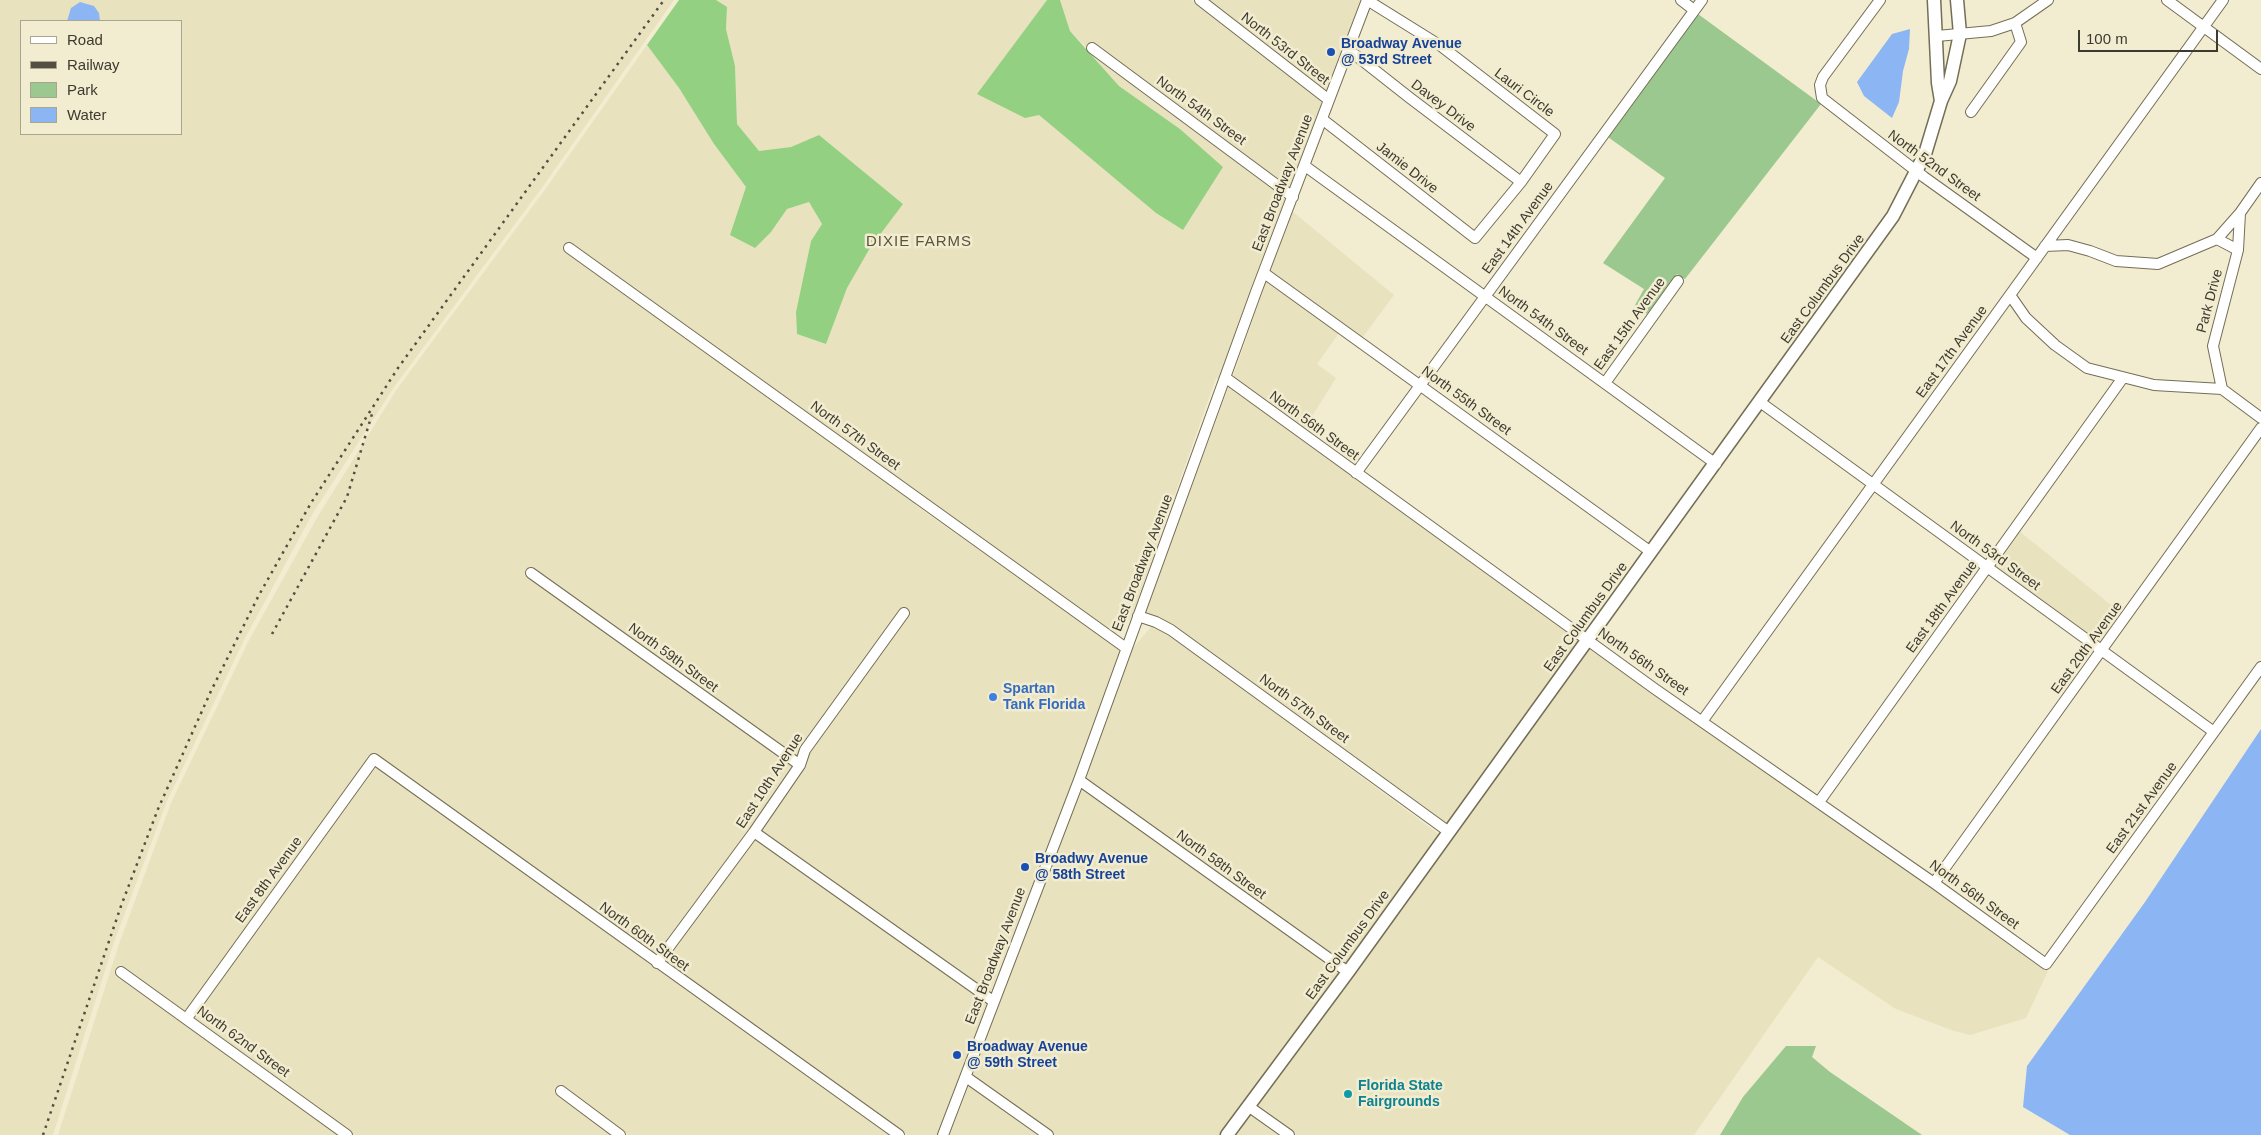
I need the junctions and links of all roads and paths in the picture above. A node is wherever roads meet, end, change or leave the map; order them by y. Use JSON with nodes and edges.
{"nodes":[{"id":1,"x":1200,"y":0,"type":"edge"},
{"id":2,"x":1367,"y":0,"type":"edge"},
{"id":3,"x":1681,"y":0,"type":"edge"},
{"id":4,"x":1702,"y":0,"type":"edge"},
{"id":5,"x":1880,"y":0,"type":"edge"},
{"id":6,"x":1934,"y":0,"type":"edge"},
{"id":7,"x":1957,"y":0,"type":"edge"},
{"id":8,"x":2048,"y":0,"type":"edge"},
{"id":9,"x":2167,"y":0,"type":"edge"},
{"id":10,"x":2223,"y":0,"type":"edge"},
{"id":11,"x":1694,"y":10,"type":"junction"},
{"id":12,"x":2015,"y":23,"type":"junction"},
{"id":13,"x":2203,"y":26,"type":"junction"},
{"id":14,"x":1960,"y":34,"type":"junction"},
{"id":15,"x":1937,"y":36,"type":"junction"},
{"id":16,"x":1092,"y":48,"type":"dead end"},
{"id":17,"x":1349,"y":50,"type":"junction"},
{"id":18,"x":2261,"y":69,"type":"edge"},
{"id":19,"x":1329,"y":100,"type":"junction"},
{"id":20,"x":1941,"y":101,"type":"junction"},
{"id":21,"x":1971,"y":112,"type":"dead end"},
{"id":22,"x":1322,"y":119,"type":"junction"},
{"id":23,"x":1305,"y":166,"type":"junction"},
{"id":24,"x":1917,"y":172,"type":"junction"},
{"id":25,"x":1521,"y":182,"type":"junction"},
{"id":26,"x":2261,"y":183,"type":"edge"},
{"id":27,"x":1293,"y":196,"type":"junction"},
{"id":28,"x":2240,"y":213,"type":"junction"},
{"id":29,"x":1475,"y":238,"type":"joint"},
{"id":30,"x":2217,"y":239,"type":"junction"},
{"id":31,"x":2045,"y":246,"type":"junction"},
{"id":32,"x":569,"y":248,"type":"dead end"},
{"id":33,"x":2238,"y":250,"type":"junction"},
{"id":34,"x":2037,"y":258,"type":"junction"},
{"id":35,"x":1264,"y":273,"type":"junction"},
{"id":36,"x":1678,"y":281,"type":"dead end"},
{"id":37,"x":1486,"y":295,"type":"junction"},
{"id":38,"x":2010,"y":295,"type":"junction"},
{"id":39,"x":1226,"y":378,"type":"junction"},
{"id":40,"x":2122,"y":379,"type":"junction"},
{"id":41,"x":1605,"y":383,"type":"junction"},
{"id":42,"x":1420,"y":386,"type":"junction"},
{"id":43,"x":2222,"y":389,"type":"junction"},
{"id":44,"x":1760,"y":402,"type":"junction"},
{"id":45,"x":2261,"y":418,"type":"edge"},
{"id":46,"x":2261,"y":428,"type":"edge"},
{"id":47,"x":1716,"y":464,"type":"junction"},
{"id":48,"x":1356,"y":473,"type":"junction"},
{"id":49,"x":1873,"y":484,"type":"junction"},
{"id":50,"x":1652,"y":552,"type":"junction"},
{"id":51,"x":1987,"y":568,"type":"junction"},
{"id":52,"x":531,"y":574,"type":"dead end"},
{"id":53,"x":904,"y":613,"type":"dead end"},
{"id":54,"x":1138,"y":616,"type":"junction"},
{"id":55,"x":1588,"y":640,"type":"junction"},
{"id":56,"x":1126,"y":648,"type":"junction"},
{"id":57,"x":2101,"y":651,"type":"junction"},
{"id":58,"x":2261,"y":667,"type":"edge"},
{"id":59,"x":1703,"y":720,"type":"junction"},
{"id":60,"x":2214,"y":732,"type":"junction"},
{"id":61,"x":374,"y":760,"type":"joint"},
{"id":62,"x":800,"y":765,"type":"junction"},
{"id":63,"x":1079,"y":780,"type":"junction"},
{"id":64,"x":1819,"y":802,"type":"junction"},
{"id":65,"x":754,"y":832,"type":"junction"},
{"id":66,"x":1449,"y":832,"type":"junction"},
{"id":67,"x":1934,"y":883,"type":"junction"},
{"id":68,"x":656,"y":963,"type":"junction"},
{"id":69,"x":2046,"y":964,"type":"joint"},
{"id":70,"x":122,"y":972,"type":"dead end"},
{"id":71,"x":1348,"y":972,"type":"junction"},
{"id":72,"x":993,"y":1001,"type":"junction"},
{"id":73,"x":187,"y":1018,"type":"junction"},
{"id":74,"x":966,"y":1077,"type":"junction"},
{"id":75,"x":561,"y":1091,"type":"dead end"},
{"id":76,"x":1248,"y":1106,"type":"junction"},
{"id":77,"x":347,"y":1135,"type":"edge"},
{"id":78,"x":620,"y":1135,"type":"edge"},
{"id":79,"x":899,"y":1135,"type":"edge"},
{"id":80,"x":943,"y":1135,"type":"edge"},
{"id":81,"x":1048,"y":1135,"type":"edge"},
{"id":82,"x":1227,"y":1135,"type":"edge"},
{"id":83,"x":1289,"y":1135,"type":"edge"}],
"edges":[{"from":1,"to":19,"type":"street","name":"North 53rd Street"},
{"from":2,"to":17,"type":"street","name":"East Broadway Avenue"},
{"from":2,"to":25,"type":"street","name":"Lauri Circle"},
{"from":3,"to":11,"type":"street"},
{"from":4,"to":11,"type":"street","name":"East 14th Avenue"},
{"from":5,"to":24,"type":"street","name":"North 52nd Street"},
{"from":6,"to":15,"type":"main road","name":"East Columbus Drive"},
{"from":7,"to":14,"type":"main road","name":"East Columbus Drive"},
{"from":8,"to":12,"type":"street"},
{"from":9,"to":13,"type":"street"},
{"from":10,"to":13,"type":"street","name":"East 17th Avenue"},
{"from":11,"to":37,"type":"street","name":"East 14th Avenue"},
{"from":12,"to":14,"type":"street"},
{"from":12,"to":21,"type":"street"},
{"from":13,"to":18,"type":"street"},
{"from":13,"to":31,"type":"street","name":"East 17th Avenue"},
{"from":14,"to":15,"type":"street"},
{"from":14,"to":20,"type":"main road","name":"East Columbus Drive"},
{"from":15,"to":20,"type":"main road","name":"East Columbus Drive"},
{"from":16,"to":27,"type":"street","name":"North 54th Street"},
{"from":17,"to":19,"type":"street","name":"East Broadway Avenue"},
{"from":17,"to":25,"type":"street","name":"Davey Drive"},
{"from":19,"to":22,"type":"street","name":"East Broadway Avenue"},
{"from":20,"to":24,"type":"main road","name":"East Columbus Drive"},
{"from":22,"to":23,"type":"street","name":"East Broadway Avenue"},
{"from":22,"to":29,"type":"street","name":"Jamie Drive"},
{"from":23,"to":27,"type":"street","name":"East Broadway Avenue"},
{"from":23,"to":37,"type":"street","name":"North 54th Street"},
{"from":24,"to":34,"type":"street","name":"North 52nd Street"},
{"from":24,"to":44,"type":"main road","name":"East Columbus Drive"},
{"from":25,"to":29,"type":"street","name":"Lauri Circle"},
{"from":26,"to":28,"type":"street"},
{"from":27,"to":35,"type":"street","name":"East Broadway Avenue"},
{"from":28,"to":30,"type":"street"},
{"from":28,"to":33,"type":"street","name":"Park Drive"},
{"from":30,"to":31,"type":"street"},
{"from":30,"to":33,"type":"street"},
{"from":31,"to":34,"type":"street","name":"East 17th Avenue"},
{"from":32,"to":56,"type":"street","name":"North 57th Street"},
{"from":33,"to":43,"type":"street","name":"Park Drive"},
{"from":34,"to":38,"type":"street","name":"East 17th Avenue"},
{"from":35,"to":39,"type":"street","name":"East Broadway Avenue"},
{"from":35,"to":42,"type":"street","name":"North 55th Street"},
{"from":36,"to":41,"type":"street","name":"East 15th Avenue"},
{"from":37,"to":41,"type":"street","name":"North 54th Street"},
{"from":37,"to":42,"type":"street","name":"East 14th Avenue"},
{"from":38,"to":40,"type":"street"},
{"from":38,"to":49,"type":"street","name":"East 17th Avenue"},
{"from":39,"to":48,"type":"street","name":"North 56th Street"},
{"from":39,"to":54,"type":"street","name":"East Broadway Avenue"},
{"from":40,"to":43,"type":"street"},
{"from":40,"to":51,"type":"street","name":"East 18th Avenue"},
{"from":41,"to":47,"type":"street","name":"North 54th Street"},
{"from":42,"to":48,"type":"street","name":"East 14th Avenue"},
{"from":42,"to":50,"type":"street","name":"North 55th Street"},
{"from":43,"to":45,"type":"street"},
{"from":44,"to":47,"type":"main road","name":"East Columbus Drive"},
{"from":44,"to":49,"type":"street","name":"North 53rd Street"},
{"from":46,"to":57,"type":"street","name":"East 20th Avenue"},
{"from":47,"to":50,"type":"main road","name":"East Columbus Drive"},
{"from":48,"to":55,"type":"street","name":"North 56th Street"},
{"from":49,"to":51,"type":"street","name":"North 53rd Street"},
{"from":49,"to":59,"type":"street","name":"East 17th Avenue"},
{"from":50,"to":55,"type":"main road","name":"East Columbus Drive"},
{"from":51,"to":57,"type":"street","name":"North 53rd Street"},
{"from":51,"to":64,"type":"street","name":"East 18th Avenue"},
{"from":52,"to":62,"type":"street","name":"North 59th Street"},
{"from":53,"to":62,"type":"street","name":"East 10th Avenue"},
{"from":54,"to":56,"type":"street","name":"East Broadway Avenue"},
{"from":54,"to":66,"type":"street","name":"North 57th Street"},
{"from":55,"to":59,"type":"street","name":"North 56th Street"},
{"from":55,"to":66,"type":"main road","name":"East Columbus Drive"},
{"from":56,"to":63,"type":"street","name":"East Broadway Avenue"},
{"from":57,"to":60,"type":"street","name":"North 53rd Street"},
{"from":57,"to":67,"type":"street","name":"East 20th Avenue"},
{"from":58,"to":60,"type":"street","name":"East 21st Avenue"},
{"from":59,"to":64,"type":"street","name":"North 56th Street"},
{"from":60,"to":69,"type":"street","name":"East 21st Avenue"},
{"from":61,"to":68,"type":"street","name":"North 60th Street"},
{"from":61,"to":73,"type":"street","name":"East 8th Avenue"},
{"from":62,"to":65,"type":"street","name":"East 10th Avenue"},
{"from":63,"to":71,"type":"street","name":"North 58th Street"},
{"from":63,"to":72,"type":"street","name":"East Broadway Avenue"},
{"from":64,"to":67,"type":"street","name":"North 56th Street"},
{"from":65,"to":68,"type":"street","name":"East 10th Avenue"},
{"from":65,"to":72,"type":"street"},
{"from":66,"to":71,"type":"main road","name":"East Columbus Drive"},
{"from":67,"to":69,"type":"street","name":"North 56th Street"},
{"from":68,"to":79,"type":"street","name":"North 60th Street"},
{"from":70,"to":73,"type":"street","name":"North 62nd Street"},
{"from":71,"to":76,"type":"main road","name":"East Columbus Drive"},
{"from":72,"to":74,"type":"street","name":"East Broadway Avenue"},
{"from":73,"to":77,"type":"street","name":"North 62nd Street"},
{"from":74,"to":80,"type":"street","name":"East Broadway Avenue"},
{"from":74,"to":81,"type":"street"},
{"from":75,"to":78,"type":"street"},
{"from":76,"to":82,"type":"main road","name":"East Columbus Drive"},
{"from":76,"to":83,"type":"street"}]}
